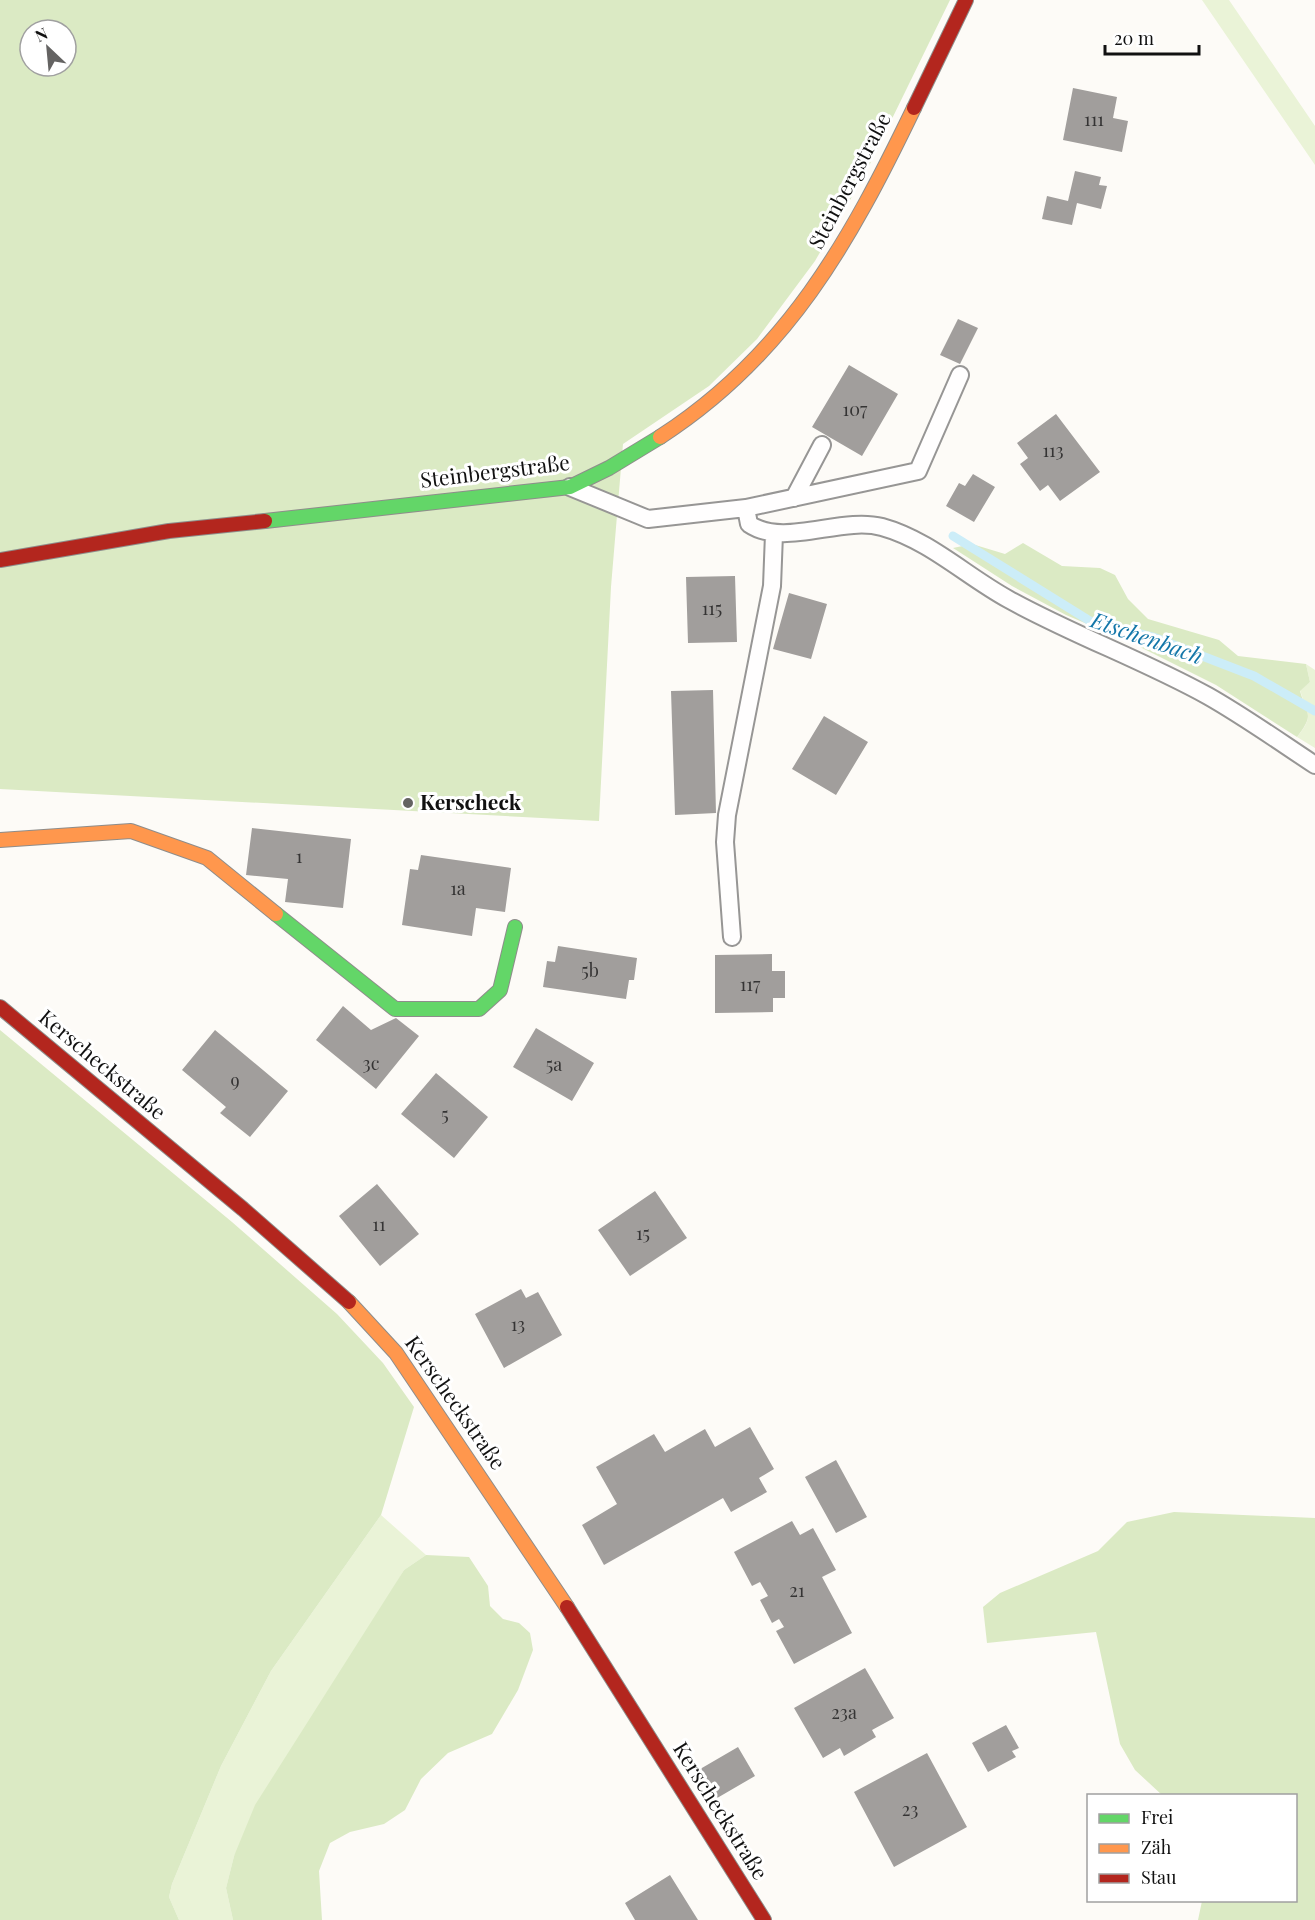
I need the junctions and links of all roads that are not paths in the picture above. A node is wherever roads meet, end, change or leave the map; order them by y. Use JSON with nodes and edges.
{"nodes":[{"id":1,"x":966,"y":0,"type":"edge"},
{"id":2,"x":960,"y":375,"type":"dead end"},
{"id":3,"x":822,"y":445,"type":"dead end"},
{"id":4,"x":570,"y":487,"type":"junction"},
{"id":5,"x":794,"y":498,"type":"junction"},
{"id":6,"x":746,"y":508,"type":"junction"},
{"id":7,"x":774,"y":534,"type":"junction"},
{"id":8,"x":0,"y":560,"type":"edge"},
{"id":9,"x":1315,"y":765,"type":"edge"},
{"id":10,"x":0,"y":840,"type":"edge"},
{"id":11,"x":515,"y":927,"type":"dead end"},
{"id":12,"x":732,"y":937,"type":"dead end"},
{"id":13,"x":0,"y":1008,"type":"edge"},
{"id":14,"x":764,"y":1920,"type":"edge"}],
"edges":[{"from":1,"to":4,"type":"street","name":"Steinbergstraße"},
{"from":2,"to":5,"type":"lane"},
{"from":3,"to":5,"type":"lane"},
{"from":4,"to":6,"type":"lane"},
{"from":4,"to":8,"type":"street","name":"Steinbergstraße"},
{"from":5,"to":6,"type":"lane"},
{"from":6,"to":7,"type":"lane"},
{"from":7,"to":9,"type":"lane"},
{"from":7,"to":12,"type":"lane"},
{"from":10,"to":11,"type":"street"},
{"from":13,"to":14,"type":"street","name":"Kerscheckstraße"}]}
